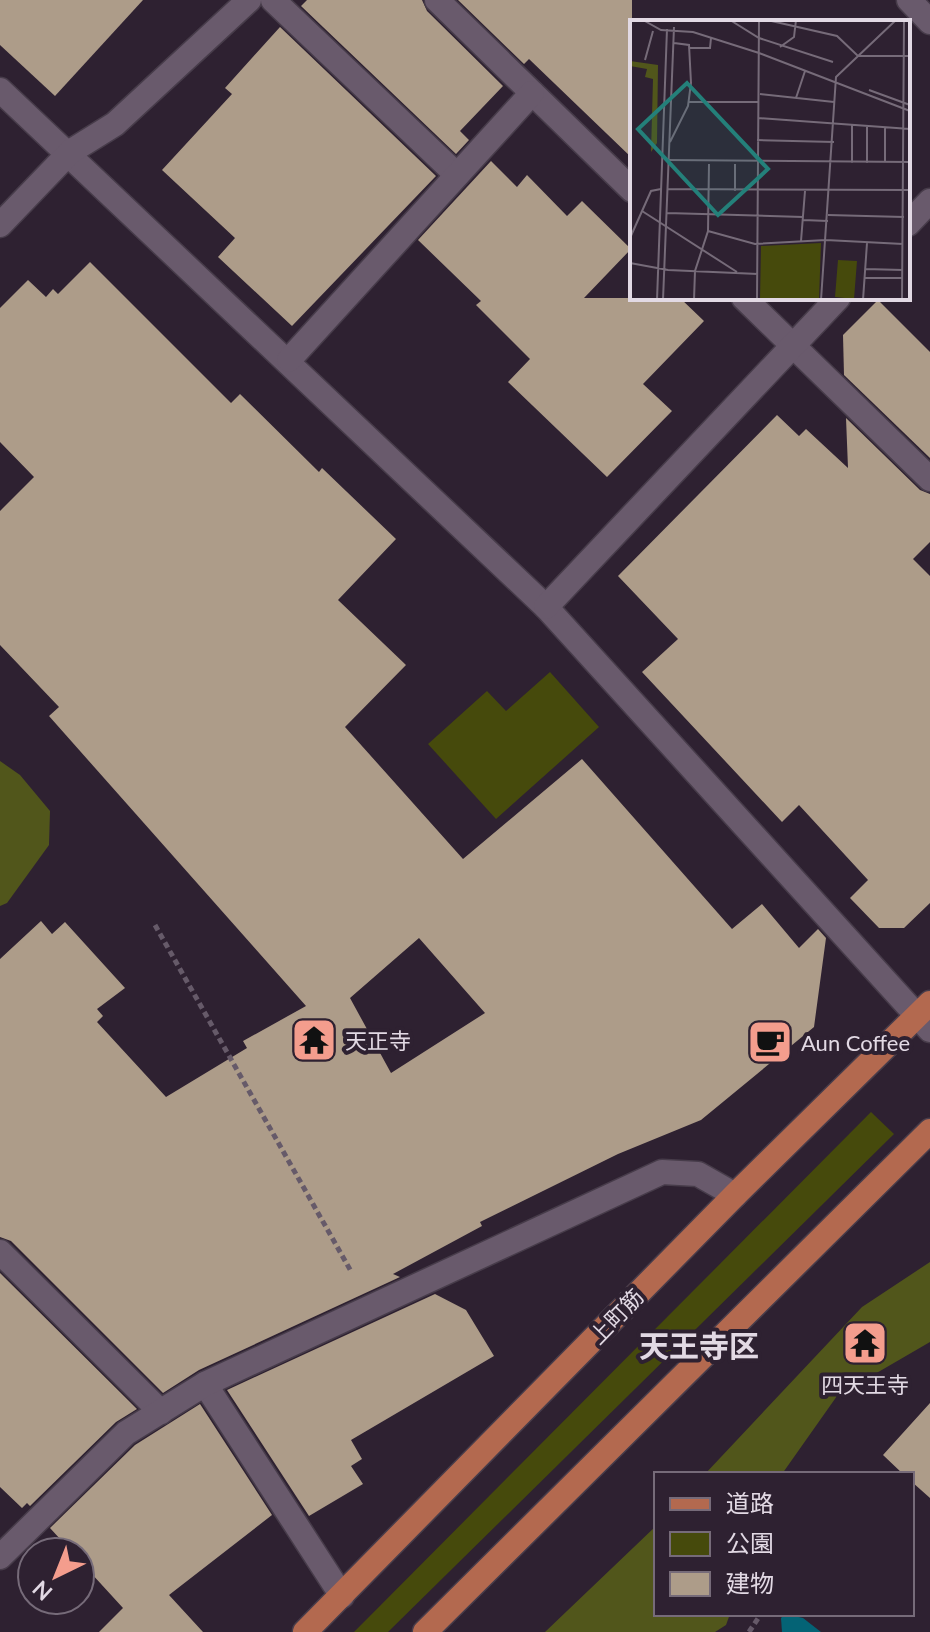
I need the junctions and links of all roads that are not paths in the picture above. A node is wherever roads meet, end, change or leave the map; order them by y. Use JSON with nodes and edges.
{"nodes":[{"id":1,"x":249,"y":0,"type":"edge"},
{"id":2,"x":273,"y":0,"type":"edge"},
{"id":3,"x":437,"y":0,"type":"edge"},
{"id":4,"x":909,"y":0,"type":"edge"},
{"id":5,"x":930,"y":22,"type":"edge"},
{"id":6,"x":0,"y":90,"type":"edge"},
{"id":7,"x":532,"y":93,"type":"junction"},
{"id":8,"x":70,"y":152,"type":"junction"},
{"id":9,"x":457,"y":175,"type":"junction"},
{"id":10,"x":630,"y":188,"type":"edge"},
{"id":11,"x":930,"y":201,"type":"edge"},
{"id":12,"x":910,"y":222,"type":"edge"},
{"id":13,"x":0,"y":225,"type":"edge"},
{"id":14,"x":746,"y":300,"type":"edge"},
{"id":15,"x":836,"y":300,"type":"edge"},
{"id":16,"x":793,"y":346,"type":"junction"},
{"id":17,"x":289,"y":360,"type":"junction"},
{"id":18,"x":930,"y":479,"type":"edge"},
{"id":19,"x":546,"y":607,"type":"junction"},
{"id":20,"x":926,"y":1016,"type":"edge"},
{"id":21,"x":930,"y":1131,"type":"edge"},
{"id":22,"x":735,"y":1195,"type":"junction"},
{"id":23,"x":0,"y":1252,"type":"edge"},
{"id":24,"x":205,"y":1384,"type":"junction"},
{"id":25,"x":161,"y":1412,"type":"junction"},
{"id":26,"x":0,"y":1557,"type":"edge"},
{"id":27,"x":342,"y":1596,"type":"junction"},
{"id":28,"x":305,"y":1632,"type":"edge"},
{"id":29,"x":425,"y":1632,"type":"edge"}],
"edges":[{"from":1,"to":8,"type":"street"},
{"from":2,"to":9,"type":"street"},
{"from":3,"to":7,"type":"street"},
{"from":4,"to":5,"type":"street"},
{"from":6,"to":8,"type":"street"},
{"from":7,"to":9,"type":"street"},
{"from":7,"to":10,"type":"street"},
{"from":8,"to":13,"type":"street"},
{"from":8,"to":17,"type":"street"},
{"from":9,"to":17,"type":"street"},
{"from":11,"to":12,"type":"street"},
{"from":14,"to":16,"type":"street"},
{"from":15,"to":16,"type":"street"},
{"from":16,"to":18,"type":"street"},
{"from":16,"to":19,"type":"street"},
{"from":17,"to":19,"type":"street"},
{"from":19,"to":20,"type":"street"},
{"from":20,"to":22,"type":"main road","name":"上町筋"},
{"from":21,"to":29,"type":"main road"},
{"from":22,"to":24,"type":"street"},
{"from":22,"to":27,"type":"main road","name":"上町筋"},
{"from":23,"to":25,"type":"street"},
{"from":24,"to":25,"type":"street"},
{"from":24,"to":27,"type":"street"},
{"from":25,"to":26,"type":"street"},
{"from":27,"to":28,"type":"main road","name":"上町筋"}]}
